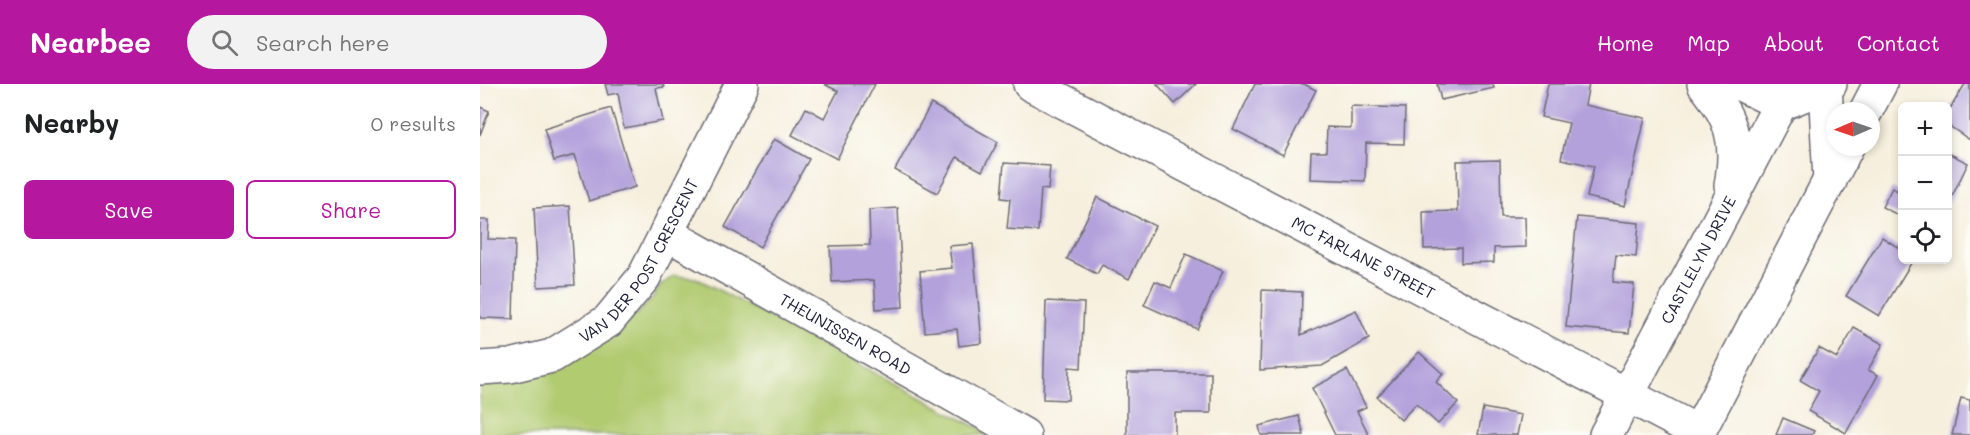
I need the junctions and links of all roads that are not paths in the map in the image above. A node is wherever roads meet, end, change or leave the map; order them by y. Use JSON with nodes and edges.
{"nodes":[{"id":1,"x":742,"y":84,"type":"edge"},
{"id":2,"x":1030,"y":84,"type":"edge"},
{"id":3,"x":1704,"y":84,"type":"edge"},
{"id":4,"x":1740,"y":84,"type":"edge"},
{"id":5,"x":1880,"y":84,"type":"edge"},
{"id":6,"x":1827,"y":85,"type":"edge"},
{"id":7,"x":1786,"y":94,"type":"edge"},
{"id":8,"x":1871,"y":102,"type":"edge"},
{"id":9,"x":1842,"y":156,"type":"edge"},
{"id":10,"x":1830,"y":181,"type":"junction"},
{"id":11,"x":1728,"y":202,"type":"junction"},
{"id":12,"x":666,"y":233,"type":"junction"},
{"id":13,"x":480,"y":368,"type":"edge"},
{"id":14,"x":1627,"y":394,"type":"junction"},
{"id":15,"x":1698,"y":434,"type":"edge"},
{"id":16,"x":1024,"y":435,"type":"edge"},
{"id":17,"x":1606,"y":435,"type":"edge"}],
"edges":[{"from":1,"to":12,"type":"street","name":"VAN DER POST CRESCENT"},
{"from":2,"to":14,"type":"street","name":"MC FARLANE STREET"},
{"from":3,"to":11,"type":"street"},
{"from":4,"to":7,"type":"street"},
{"from":5,"to":8,"type":"street"},
{"from":6,"to":7,"type":"street"},
{"from":6,"to":10,"type":"street"},
{"from":7,"to":11,"type":"street","name":"CASTLELYN DRIVE"},
{"from":9,"to":10,"type":"street"},
{"from":10,"to":15,"type":"street"},
{"from":11,"to":14,"type":"street","name":"CASTLELYN DRIVE"},
{"from":12,"to":13,"type":"street","name":"VAN DER POST CRESCENT"},
{"from":12,"to":16,"type":"street","name":"THEUNISSEN ROAD"},
{"from":14,"to":15,"type":"street","name":"MC FARLANE STREET"},
{"from":14,"to":17,"type":"street","name":"CASTLELYN DRIVE"}]}
